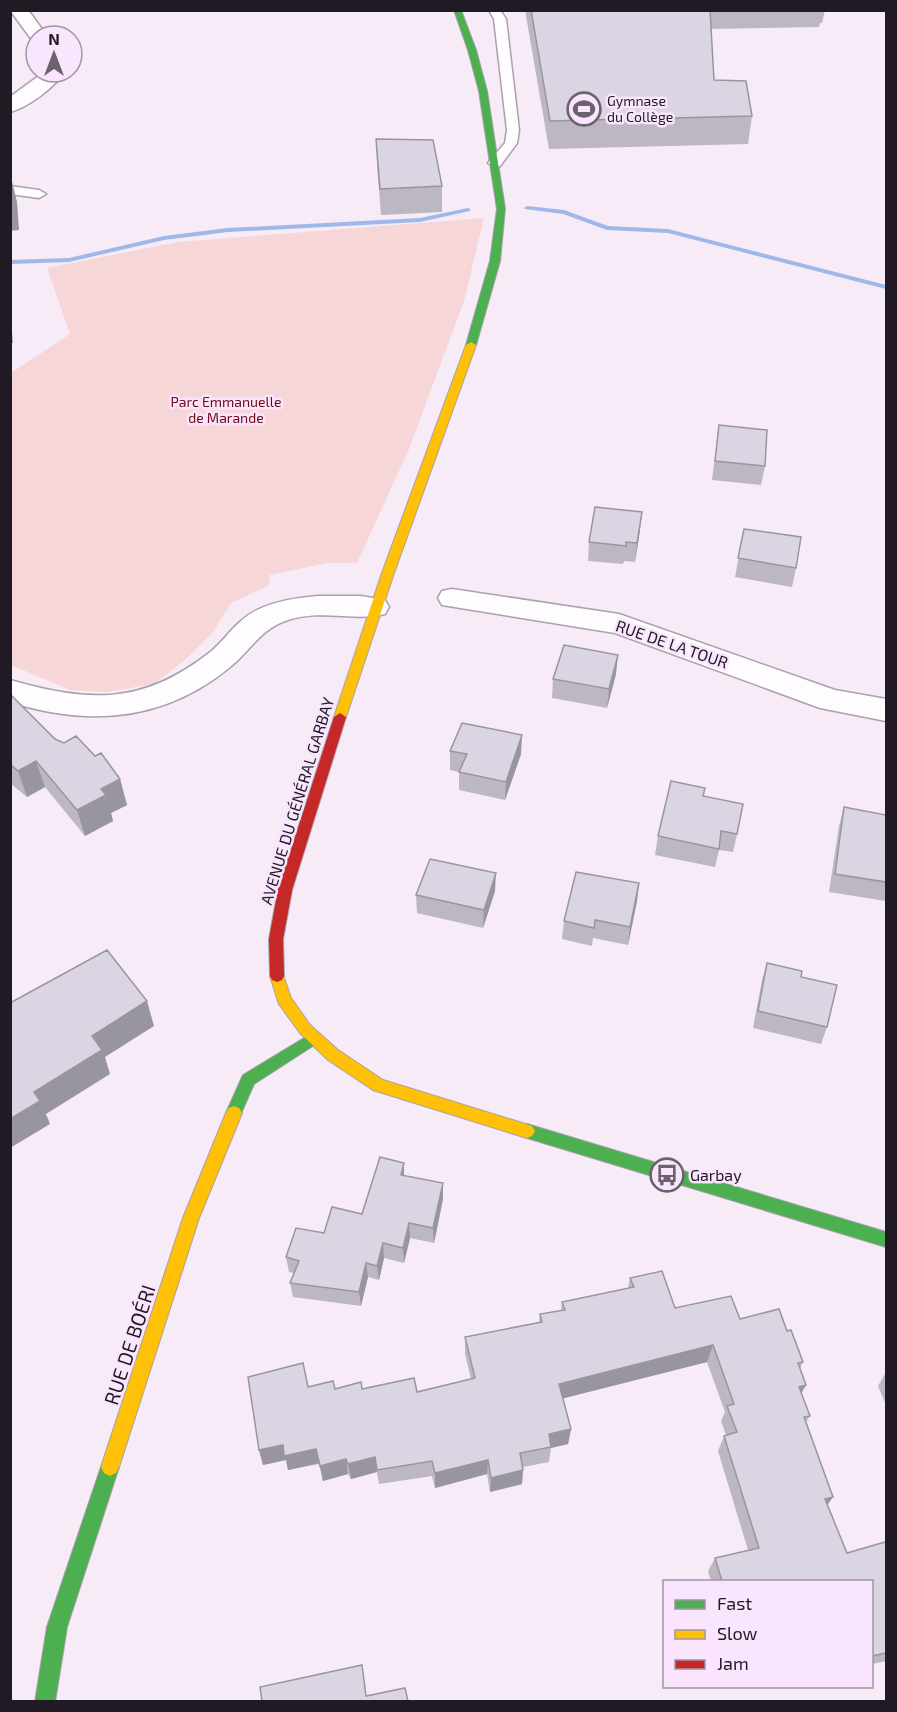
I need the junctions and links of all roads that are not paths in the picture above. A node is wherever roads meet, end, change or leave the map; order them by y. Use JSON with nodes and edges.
{"nodes":[{"id":1,"x":18,"y":10,"type":"edge"},
{"id":2,"x":494,"y":10,"type":"edge"},
{"id":3,"x":459,"y":12,"type":"edge"},
{"id":4,"x":29,"y":24,"type":"edge"},
{"id":5,"x":43,"y":84,"type":"edge"},
{"id":6,"x":10,"y":106,"type":"edge"},
{"id":7,"x":495,"y":163,"type":"junction"},
{"id":8,"x":10,"y":190,"type":"edge"},
{"id":9,"x":39,"y":194,"type":"dead end"},
{"id":10,"x":452,"y":598,"type":"dead end"},
{"id":11,"x":375,"y":607,"type":"junction"},
{"id":12,"x":10,"y":690,"type":"edge"},
{"id":13,"x":886,"y":710,"type":"edge"},
{"id":14,"x":314,"y":1038,"type":"junction"},
{"id":15,"x":886,"y":1240,"type":"edge"},
{"id":16,"x":45,"y":1701,"type":"edge"}],
"edges":[{"from":1,"to":4,"type":"street"},
{"from":2,"to":7,"type":"lane"},
{"from":3,"to":7,"type":"main road","name":"AVENUE DU GÉNÉRAL GARBAY"},
{"from":5,"to":6,"type":"street"},
{"from":7,"to":11,"type":"main road","name":"AVENUE DU GÉNÉRAL GARBAY"},
{"from":8,"to":9,"type":"lane"},
{"from":10,"to":13,"type":"street","name":"RUE DE LA TOUR"},
{"from":11,"to":12,"type":"street"},
{"from":11,"to":14,"type":"main road","name":"AVENUE DU GÉNÉRAL GARBAY"},
{"from":14,"to":15,"type":"main road","name":"AVENUE DU GÉNÉRAL GARBAY"},
{"from":14,"to":16,"type":"main road","name":"RUE DE BOÉRI"}]}
